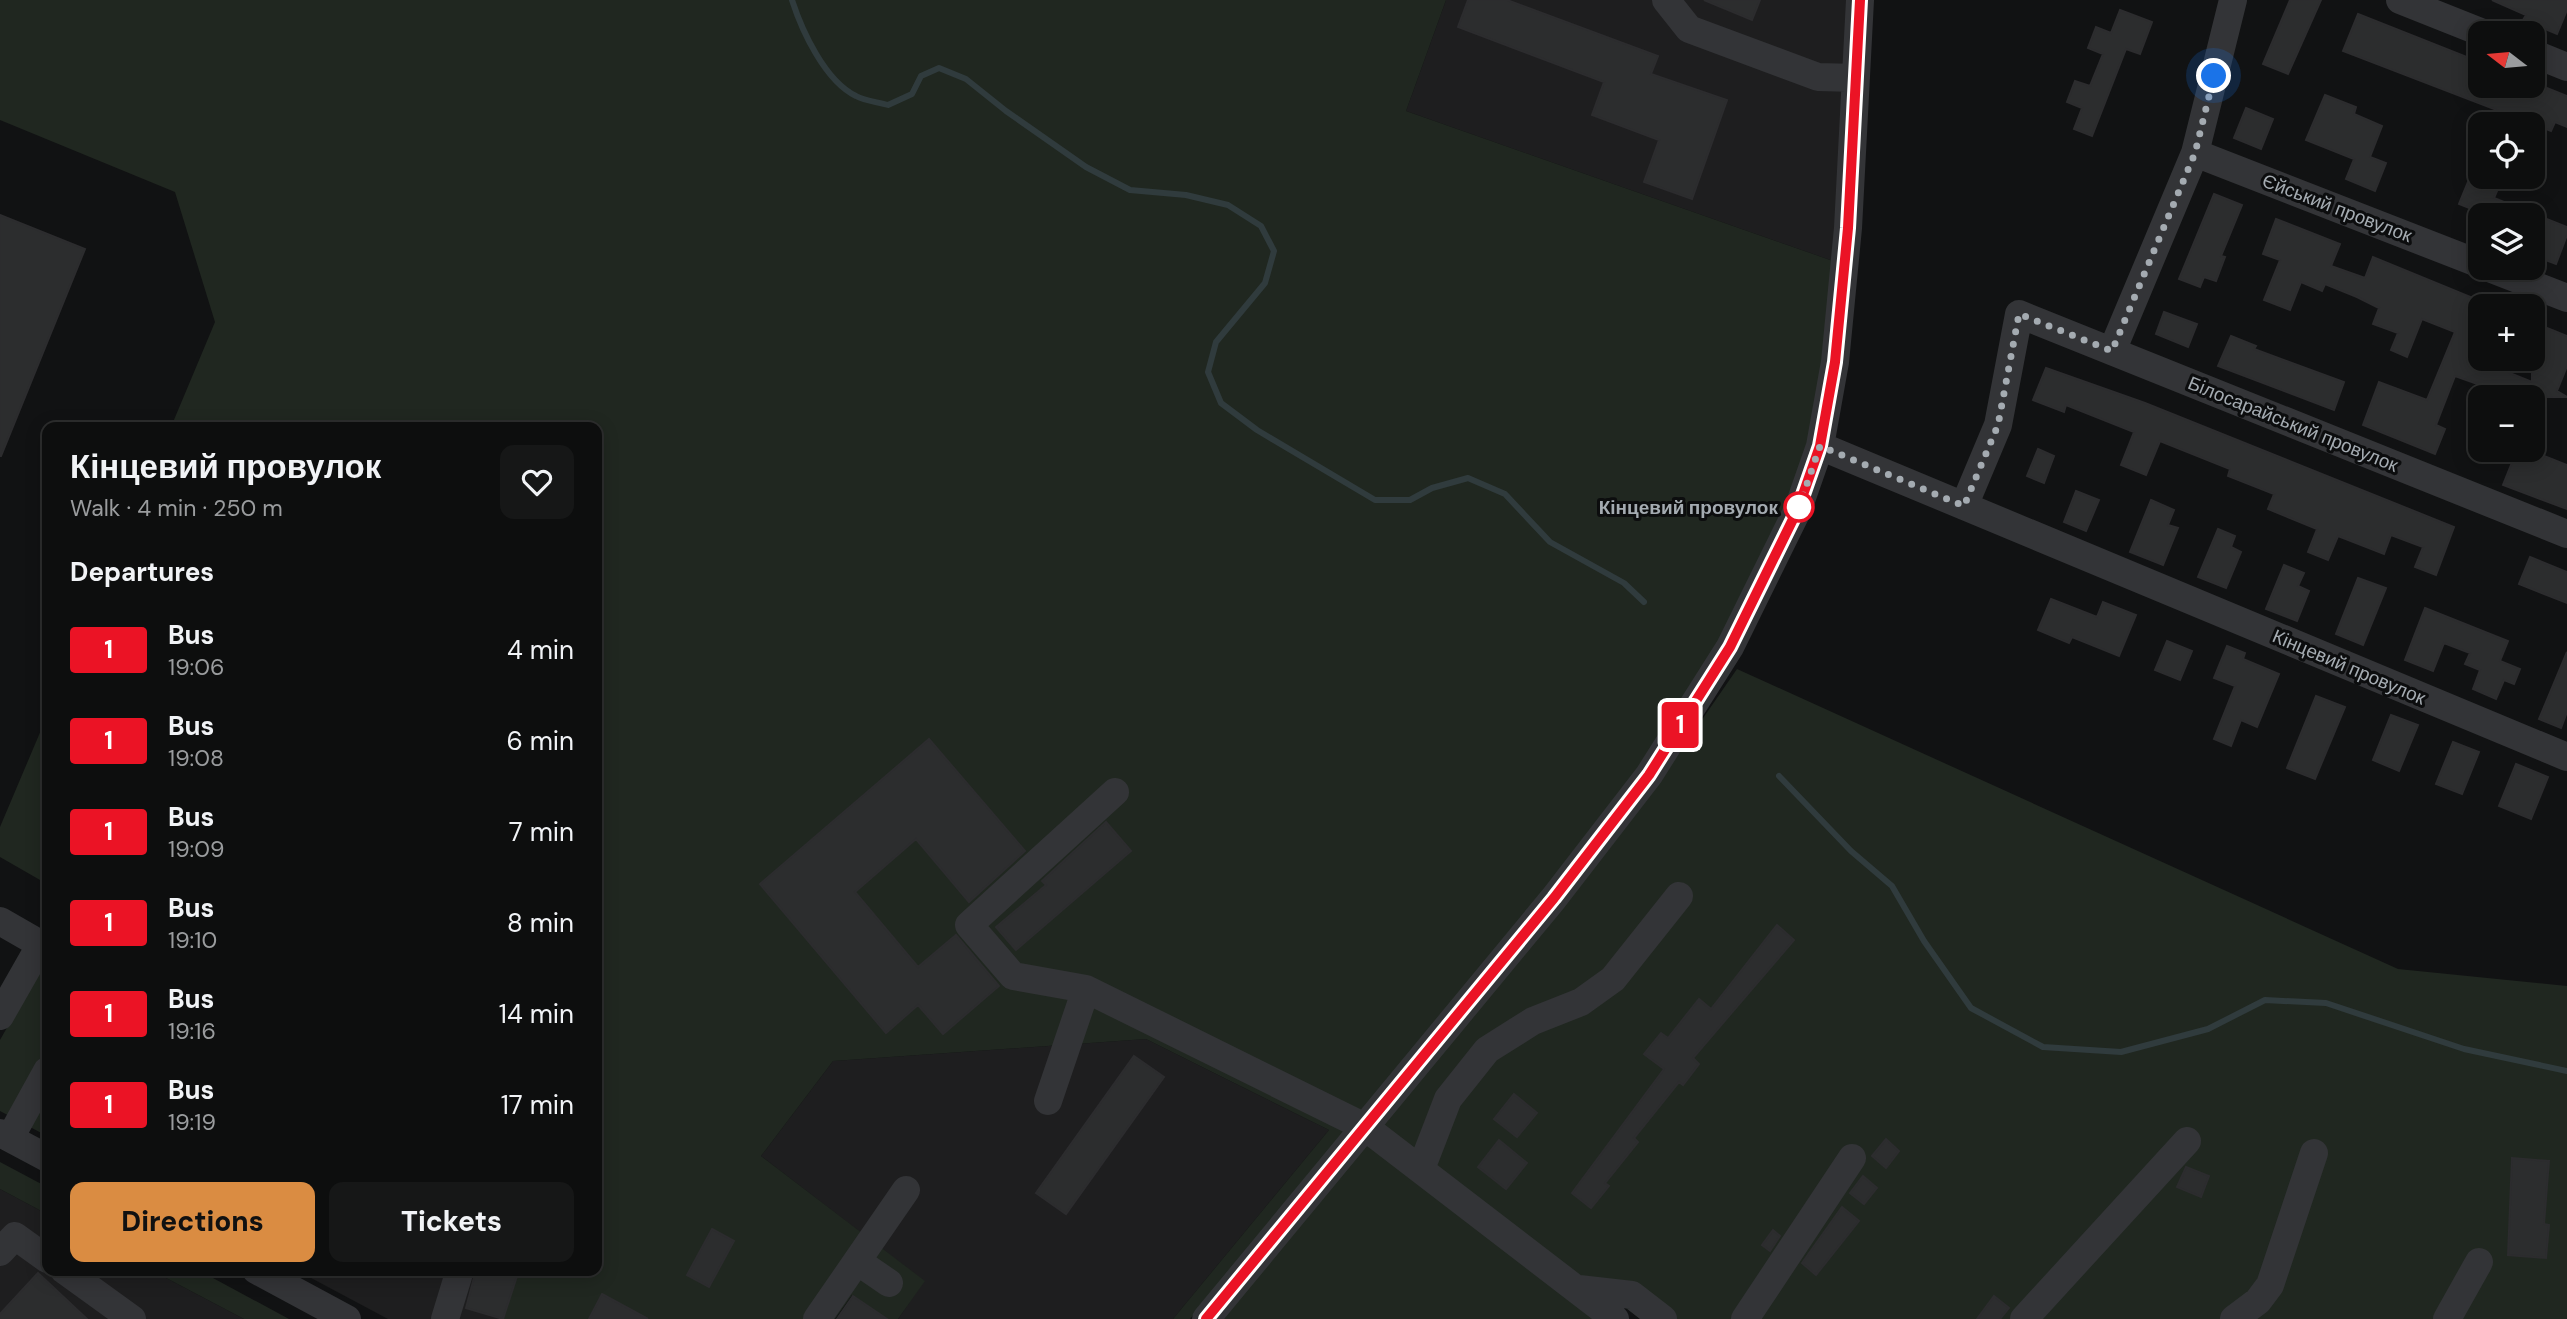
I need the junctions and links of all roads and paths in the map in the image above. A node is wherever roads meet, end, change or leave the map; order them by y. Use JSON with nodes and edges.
{"nodes":[{"id":1,"x":1665,"y":0,"type":"edge"},
{"id":2,"x":1860,"y":0,"type":"edge"},
{"id":3,"x":2234,"y":0,"type":"edge"},
{"id":4,"x":2400,"y":0,"type":"edge"},
{"id":5,"x":2468,"y":27,"type":"edge"},
{"id":6,"x":2545,"y":58,"type":"edge"},
{"id":7,"x":2567,"y":67,"type":"edge"},
{"id":8,"x":1856,"y":78,"type":"junction"},
{"id":9,"x":2195,"y":153,"type":"junction"},
{"id":10,"x":2468,"y":259,"type":"edge"},
{"id":11,"x":2520,"y":280,"type":"edge"},
{"id":12,"x":2567,"y":298,"type":"edge"},
{"id":13,"x":2112,"y":351,"type":"junction"},
{"id":14,"x":1820,"y":446,"type":"junction"},
{"id":15,"x":1964,"y":506,"type":"junction"},
{"id":16,"x":2567,"y":534,"type":"edge"},
{"id":17,"x":2567,"y":757,"type":"edge"},
{"id":18,"x":1115,"y":792,"type":"dead end"},
{"id":19,"x":1679,"y":896,"type":"dead end"},
{"id":20,"x":0,"y":921,"type":"edge"},
{"id":21,"x":42,"y":945,"type":"edge"},
{"id":22,"x":42,"y":949,"type":"edge"},
{"id":23,"x":1086,"y":989,"type":"junction"},
{"id":24,"x":0,"y":1016,"type":"edge"},
{"id":25,"x":42,"y":1079,"type":"edge"},
{"id":26,"x":1048,"y":1101,"type":"dead end"},
{"id":27,"x":1365,"y":1127,"type":"junction"},
{"id":28,"x":5,"y":1136,"type":"edge"},
{"id":29,"x":2187,"y":1141,"type":"dead end"},
{"id":30,"x":2314,"y":1153,"type":"dead end"},
{"id":31,"x":42,"y":1155,"type":"edge"},
{"id":32,"x":1852,"y":1158,"type":"dead end"},
{"id":33,"x":1421,"y":1170,"type":"junction"},
{"id":34,"x":906,"y":1190,"type":"dead end"},
{"id":35,"x":0,"y":1252,"type":"edge"},
{"id":36,"x":42,"y":1255,"type":"edge"},
{"id":37,"x":857,"y":1261,"type":"junction"},
{"id":38,"x":2479,"y":1262,"type":"dead end"},
{"id":39,"x":72,"y":1276,"type":"edge"},
{"id":40,"x":267,"y":1276,"type":"edge"},
{"id":41,"x":438,"y":1276,"type":"edge"},
{"id":42,"x":458,"y":1276,"type":"edge"},
{"id":43,"x":889,"y":1283,"type":"dead end"},
{"id":44,"x":1579,"y":1289,"type":"junction"},
{"id":45,"x":132,"y":1319,"type":"edge"},
{"id":46,"x":347,"y":1319,"type":"edge"},
{"id":47,"x":444,"y":1319,"type":"edge"},
{"id":48,"x":817,"y":1319,"type":"edge"},
{"id":49,"x":1206,"y":1319,"type":"edge"},
{"id":50,"x":1615,"y":1319,"type":"edge"},
{"id":51,"x":1663,"y":1319,"type":"edge"},
{"id":52,"x":1745,"y":1319,"type":"edge"},
{"id":53,"x":2024,"y":1319,"type":"edge"},
{"id":54,"x":2234,"y":1319,"type":"edge"},
{"id":55,"x":2447,"y":1319,"type":"edge"}],
"edges":[{"from":1,"to":8,"type":"street"},
{"from":2,"to":8,"type":"street"},
{"from":3,"to":9,"type":"street"},
{"from":4,"to":5,"type":"street"},
{"from":6,"to":7,"type":"street"},
{"from":8,"to":14,"type":"street"},
{"from":9,"to":10,"type":"street","name":"Єйський провулок"},
{"from":9,"to":13,"type":"street"},
{"from":11,"to":12,"type":"street"},
{"from":13,"to":15,"type":"street","name":"Білосарайський провулок"},
{"from":13,"to":16,"type":"street","name":"Білосарайський провулок"},
{"from":14,"to":15,"type":"street","name":"Кінцевий провулок"},
{"from":14,"to":27,"type":"street"},
{"from":15,"to":17,"type":"street","name":"Кінцевий провулок"},
{"from":18,"to":23,"type":"street"},
{"from":19,"to":33,"type":"street"},
{"from":20,"to":21,"type":"street"},
{"from":22,"to":24,"type":"street"},
{"from":23,"to":26,"type":"street"},
{"from":23,"to":27,"type":"street"},
{"from":25,"to":28,"type":"street"},
{"from":27,"to":33,"type":"street"},
{"from":27,"to":49,"type":"street"},
{"from":28,"to":31,"type":"street"},
{"from":29,"to":53,"type":"street"},
{"from":30,"to":54,"type":"street"},
{"from":32,"to":52,"type":"street"},
{"from":33,"to":44,"type":"street"},
{"from":34,"to":37,"type":"street"},
{"from":35,"to":36,"type":"street"},
{"from":37,"to":43,"type":"street"},
{"from":37,"to":48,"type":"street"},
{"from":38,"to":55,"type":"street"},
{"from":39,"to":45,"type":"street"},
{"from":40,"to":46,"type":"street"},
{"from":41,"to":47,"type":"street"},
{"from":42,"to":47,"type":"street"},
{"from":44,"to":50,"type":"street"},
{"from":44,"to":51,"type":"street"}]}
